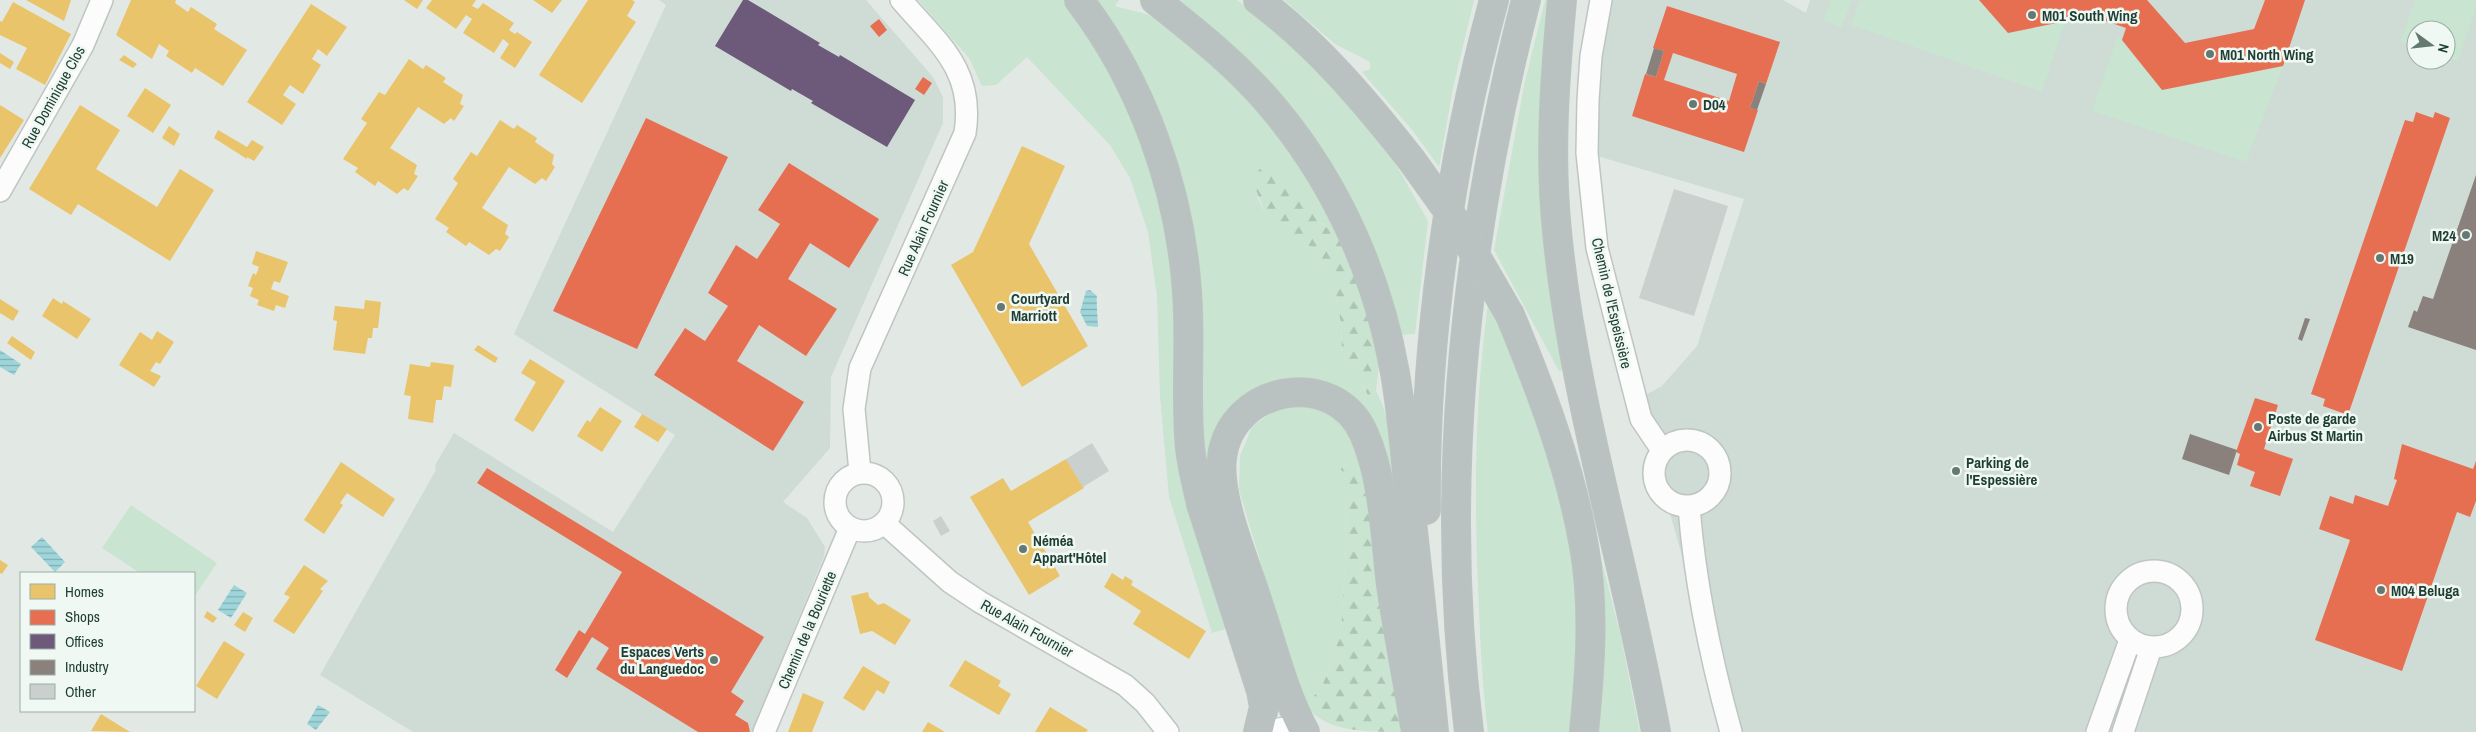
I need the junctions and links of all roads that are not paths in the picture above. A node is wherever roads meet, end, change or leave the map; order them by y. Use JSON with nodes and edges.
{"nodes":[{"id":1,"x":102,"y":0,"type":"edge"},
{"id":2,"x":901,"y":0,"type":"edge"},
{"id":3,"x":1079,"y":0,"type":"edge"},
{"id":4,"x":1155,"y":0,"type":"edge"},
{"id":5,"x":1258,"y":0,"type":"edge"},
{"id":6,"x":1494,"y":0,"type":"edge"},
{"id":7,"x":1526,"y":0,"type":"edge"},
{"id":8,"x":1562,"y":0,"type":"edge"},
{"id":9,"x":1601,"y":0,"type":"edge"},
{"id":10,"x":0,"y":191,"type":"edge"},
{"id":11,"x":1510,"y":315,"type":"junction"},
{"id":12,"x":1662,"y":450,"type":"junction"},
{"id":13,"x":860,"y":472,"type":"junction"},
{"id":14,"x":1689,"y":507,"type":"junction"},
{"id":15,"x":884,"y":523,"type":"junction"},
{"id":16,"x":850,"y":528,"type":"junction"},
{"id":17,"x":1630,"y":603,"type":"junction"},
{"id":18,"x":2130,"y":640,"type":"junction"},
{"id":19,"x":2151,"y":648,"type":"junction"},
{"id":20,"x":1427,"y":666,"type":"junction"},
{"id":21,"x":764,"y":732,"type":"edge"},
{"id":22,"x":1168,"y":732,"type":"edge"},
{"id":23,"x":1258,"y":732,"type":"edge"},
{"id":24,"x":1281,"y":732,"type":"edge"},
{"id":25,"x":1289,"y":732,"type":"edge"},
{"id":26,"x":1305,"y":732,"type":"edge"},
{"id":27,"x":1416,"y":732,"type":"edge"},
{"id":28,"x":1434,"y":732,"type":"edge"},
{"id":29,"x":1469,"y":732,"type":"edge"},
{"id":30,"x":1584,"y":732,"type":"edge"},
{"id":31,"x":1656,"y":732,"type":"edge"},
{"id":32,"x":1731,"y":732,"type":"edge"},
{"id":33,"x":2098,"y":732,"type":"edge"},
{"id":34,"x":2123,"y":732,"type":"edge"}],
"edges":[{"from":1,"to":10,"type":"street","name":"Rue Dominique Clos"},
{"from":2,"to":13,"type":"street","name":"Rue Alain Fournier"},
{"from":3,"to":23,"type":"highway"},
{"from":4,"to":20,"type":"highway"},
{"from":5,"to":11,"type":"highway","bridge":true},
{"from":6,"to":20,"type":"highway"},
{"from":7,"to":29,"type":"highway"},
{"from":8,"to":17,"type":"highway"},
{"from":9,"to":12,"type":"street","name":"Chemin de l'Espeissière"},
{"from":11,"to":17,"type":"highway"},
{"from":11,"to":30,"type":"highway"},
{"from":12,"to":14,"type":"street"},
{"from":12,"to":14,"type":"street"},
{"from":13,"to":15,"type":"street"},
{"from":13,"to":16,"type":"street"},
{"from":14,"to":32,"type":"street"},
{"from":15,"to":16,"type":"street"},
{"from":15,"to":22,"type":"street","name":"Rue Alain Fournier"},
{"from":16,"to":21,"type":"street","name":"Chemin de la Bouriette"},
{"from":17,"to":31,"type":"highway"},
{"from":18,"to":19,"type":"street"},
{"from":18,"to":19,"type":"street"},
{"from":18,"to":33,"type":"street"},
{"from":19,"to":34,"type":"street"},
{"from":20,"to":28,"type":"highway"},
{"from":24,"to":25,"type":"street"},
{"from":26,"to":27,"type":"highway"}]}
